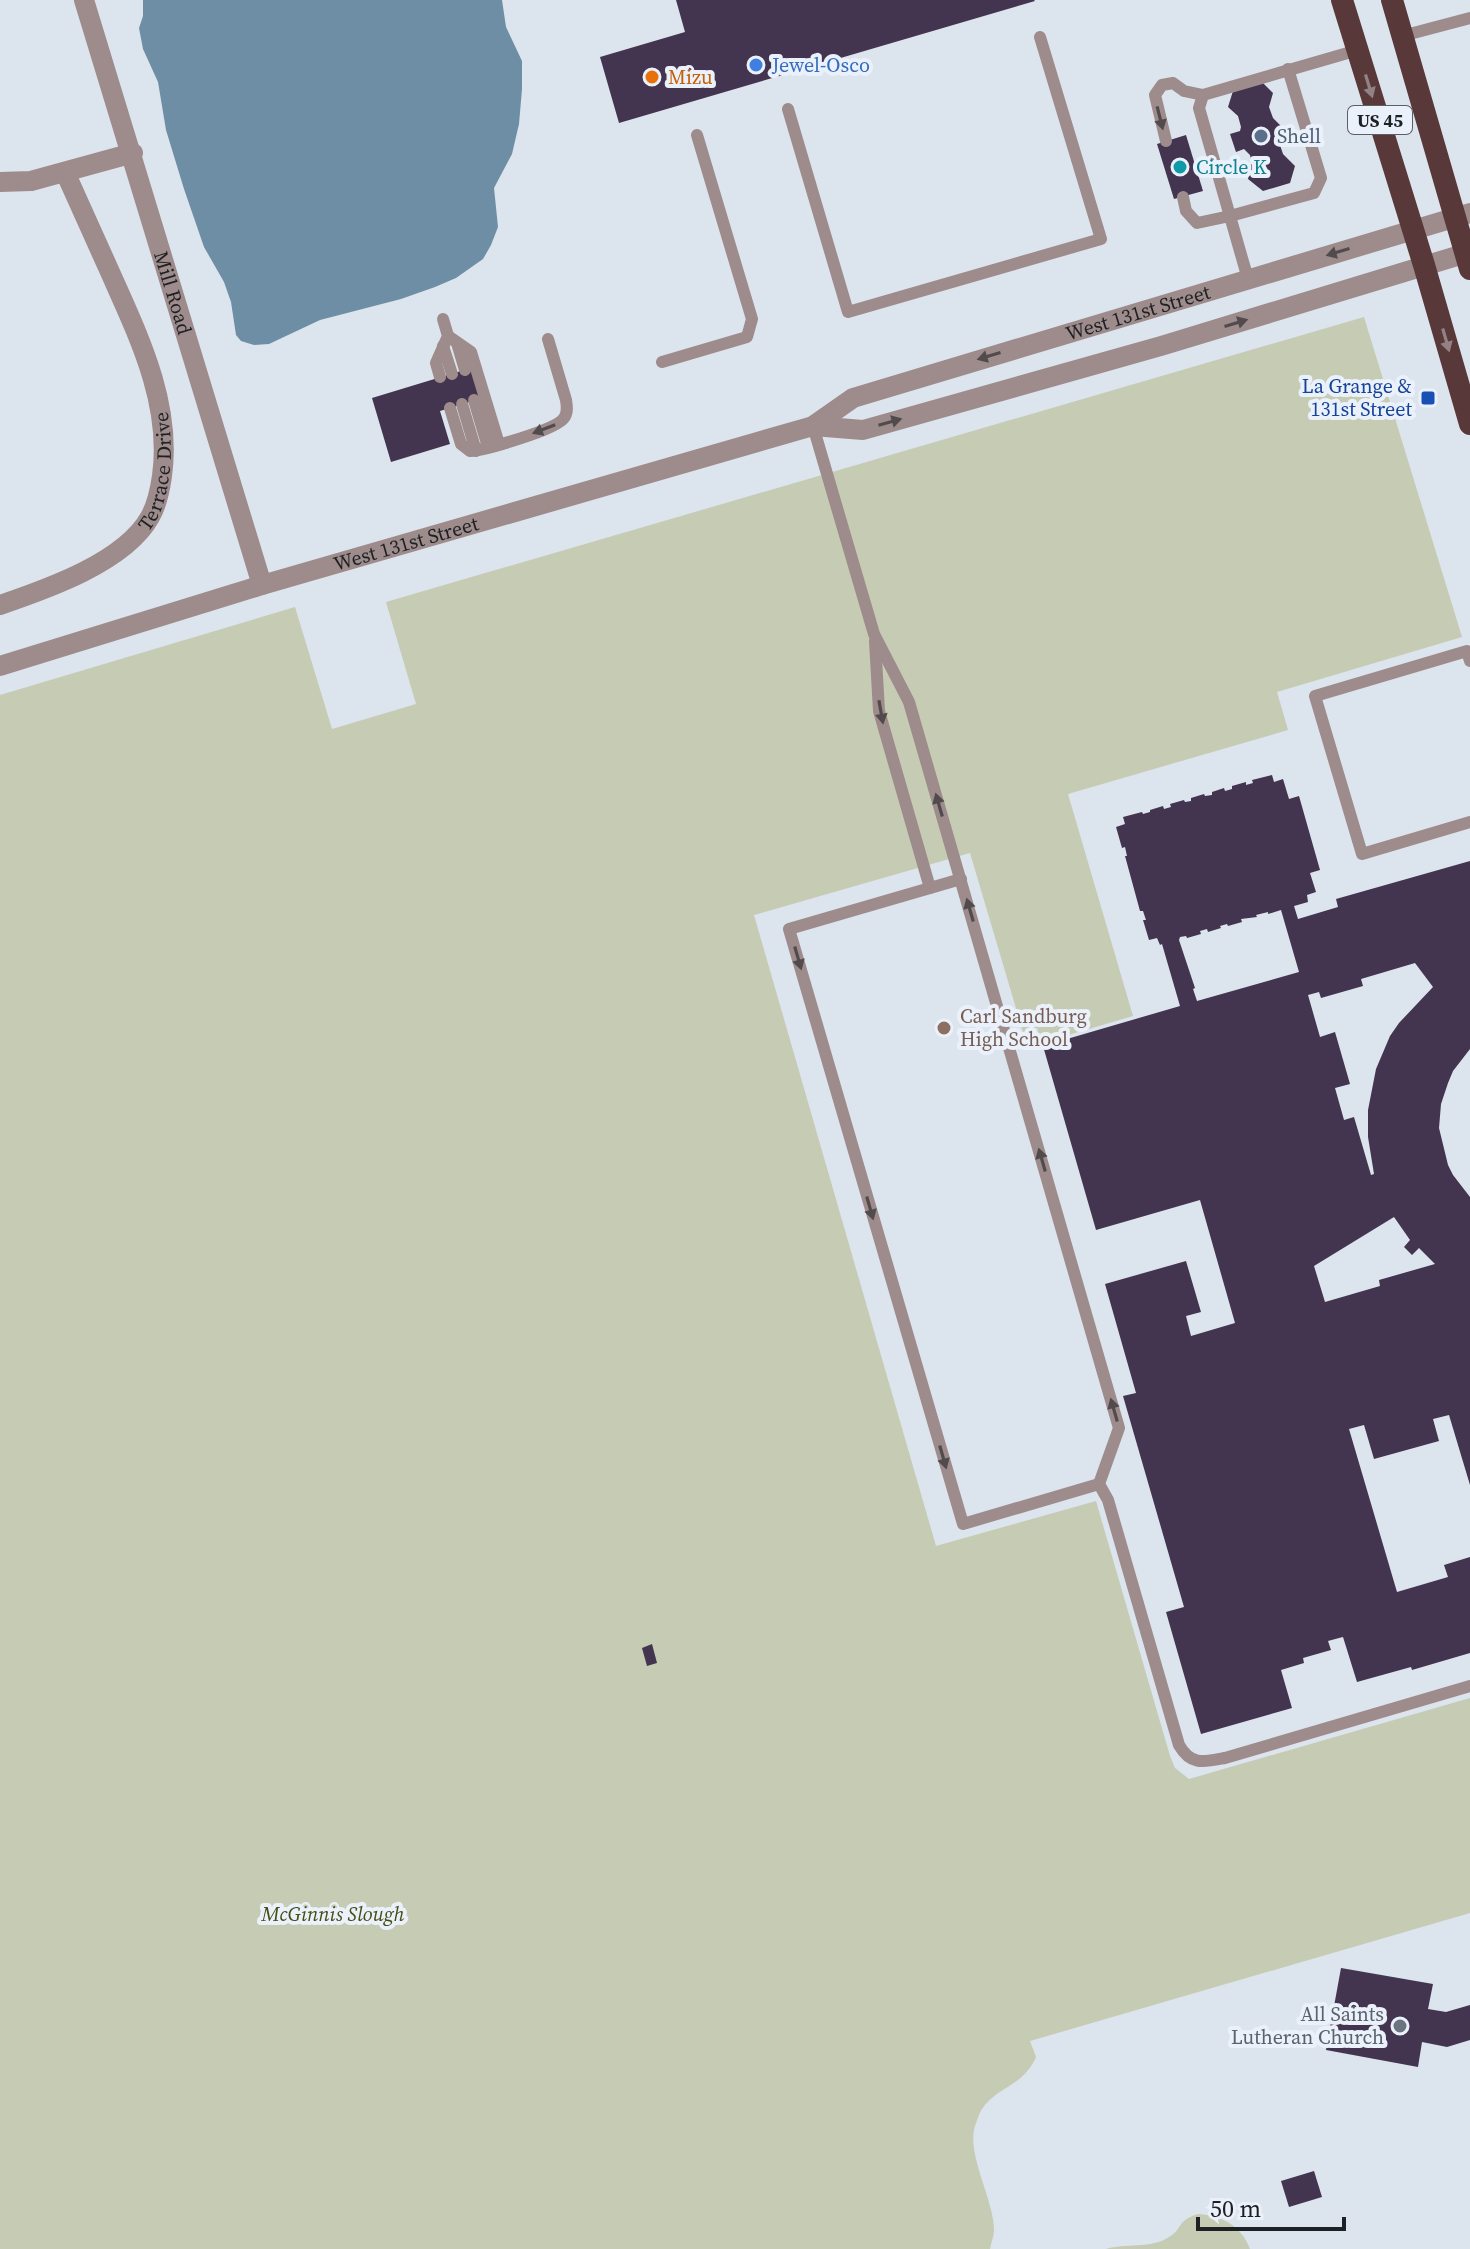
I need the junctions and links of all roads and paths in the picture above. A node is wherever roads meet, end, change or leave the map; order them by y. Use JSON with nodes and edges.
{"nodes":[{"id":1,"x":84,"y":0,"type":"edge"},
{"id":2,"x":1342,"y":0,"type":"edge"},
{"id":3,"x":1392,"y":0,"type":"edge"},
{"id":4,"x":1470,"y":18,"type":"edge"},
{"id":5,"x":1402,"y":36,"type":"junction"},
{"id":6,"x":1040,"y":37,"type":"dead end"},
{"id":7,"x":1358,"y":50,"type":"junction"},
{"id":8,"x":1288,"y":69,"type":"junction"},
{"id":9,"x":1203,"y":95,"type":"junction"},
{"id":10,"x":788,"y":109,"type":"dead end"},
{"id":11,"x":697,"y":135,"type":"dead end"},
{"id":12,"x":1166,"y":141,"type":"dead end"},
{"id":13,"x":133,"y":153,"type":"junction"},
{"id":14,"x":65,"y":172,"type":"junction"},
{"id":15,"x":0,"y":182,"type":"edge"},
{"id":16,"x":1183,"y":197,"type":"dead end"},
{"id":17,"x":1230,"y":216,"type":"junction"},
{"id":18,"x":1462,"y":216,"type":"edge"},
{"id":19,"x":1413,"y":230,"type":"junction"},
{"id":20,"x":1468,"y":258,"type":"edge"},
{"id":21,"x":1424,"y":265,"type":"junction"},
{"id":22,"x":1248,"y":279,"type":"junction"},
{"id":23,"x":443,"y":319,"type":"dead end"},
{"id":24,"x":548,"y":339,"type":"dead end"},
{"id":25,"x":449,"y":342,"type":"junction"},
{"id":26,"x":662,"y":362,"type":"dead end"},
{"id":27,"x":1470,"y":424,"type":"edge"},
{"id":28,"x":813,"y":426,"type":"junction"},
{"id":29,"x":488,"y":447,"type":"junction"},
{"id":30,"x":262,"y":585,"type":"junction"},
{"id":31,"x":0,"y":605,"type":"edge"},
{"id":32,"x":874,"y":634,"type":"junction"},
{"id":33,"x":1470,"y":661,"type":"edge"},
{"id":34,"x":0,"y":666,"type":"edge"},
{"id":35,"x":1470,"y":822,"type":"edge"},
{"id":36,"x":961,"y":879,"type":"junction"},
{"id":37,"x":930,"y":888,"type":"junction"},
{"id":38,"x":1099,"y":1484,"type":"junction"},
{"id":39,"x":1470,"y":1686,"type":"edge"}],
"edges":[{"from":1,"to":13,"type":"street","name":"Mill Road"},
{"from":2,"to":7,"type":"highway","number":"US 45"},
{"from":3,"to":5,"type":"highway","number":"US 45"},
{"from":4,"to":5,"type":"lane"},
{"from":5,"to":18,"type":"highway","number":"US 45"},
{"from":6,"to":10,"type":"lane"},
{"from":7,"to":8,"type":"lane"},
{"from":7,"to":19,"type":"highway","number":"US 45","one_way":true},
{"from":8,"to":9,"type":"lane"},
{"from":8,"to":17,"type":"lane"},
{"from":9,"to":12,"type":"lane","one_way":true},
{"from":9,"to":17,"type":"lane"},
{"from":11,"to":26,"type":"lane"},
{"from":13,"to":14,"type":"street"},
{"from":13,"to":30,"type":"street","name":"Mill Road"},
{"from":14,"to":15,"type":"street"},
{"from":14,"to":31,"type":"street","name":"Terrace Drive"},
{"from":16,"to":17,"type":"lane"},
{"from":17,"to":22,"type":"lane"},
{"from":18,"to":19,"type":"street","name":"West 131st Street"},
{"from":18,"to":20,"type":"highway","number":"US 45"},
{"from":19,"to":21,"type":"highway","number":"US 45"},
{"from":19,"to":22,"type":"street","name":"West 131st Street","one_way":true},
{"from":20,"to":21,"type":"street","name":"West 131st Street"},
{"from":21,"to":27,"type":"highway","number":"US 45","one_way":true},
{"from":28,"to":21,"type":"street","name":"West 131st Street","one_way":true},
{"from":22,"to":28,"type":"street","name":"West 131st Street","one_way":true},
{"from":23,"to":25,"type":"lane"},
{"from":24,"to":29,"type":"lane","one_way":true},
{"from":25,"to":25,"type":"lane"},
{"from":25,"to":29,"type":"lane"},
{"from":28,"to":30,"type":"street","name":"West 131st Street"},
{"from":28,"to":32,"type":"lane"},
{"from":29,"to":29,"type":"lane"},
{"from":30,"to":34,"type":"street","name":"West 131st Street"},
{"from":36,"to":32,"type":"lane","one_way":true},
{"from":32,"to":37,"type":"lane","one_way":true},
{"from":33,"to":35,"type":"lane"},
{"from":36,"to":37,"type":"lane"},
{"from":38,"to":36,"type":"lane","one_way":true},
{"from":37,"to":38,"type":"lane","one_way":true},
{"from":38,"to":39,"type":"lane"}]}
